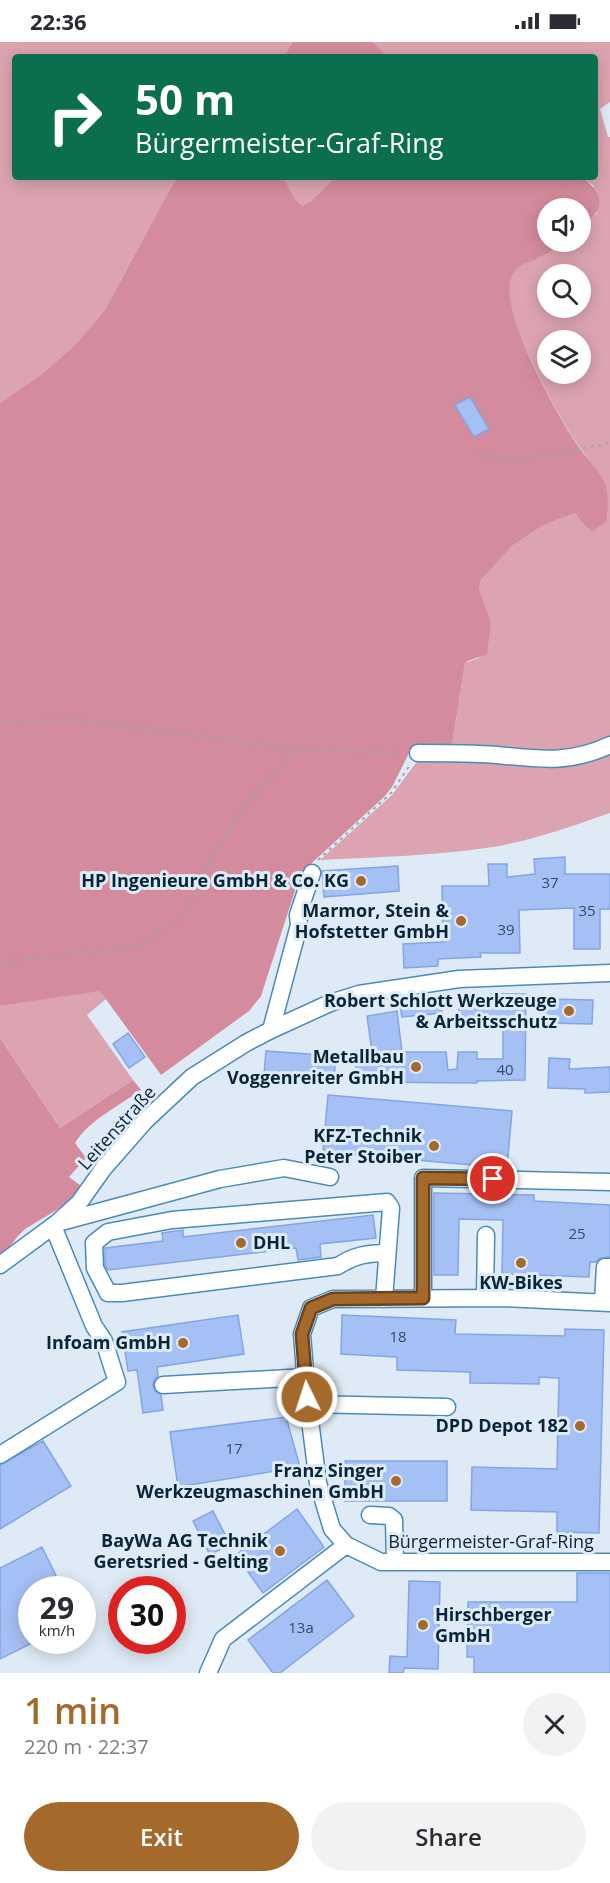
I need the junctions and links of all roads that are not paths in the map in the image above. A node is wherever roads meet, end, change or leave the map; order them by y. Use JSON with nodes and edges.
{"nodes":[{"id":1,"x":610,"y":745,"type":"edge"},
{"id":2,"x":418,"y":753,"type":"road end"},
{"id":3,"x":312,"y":873,"type":"road end"},
{"id":4,"x":610,"y":973,"type":"edge"},
{"id":5,"x":271,"y":1030,"type":"junction"},
{"id":6,"x":330,"y":1177,"type":"dead end"},
{"id":7,"x":610,"y":1182,"type":"edge"},
{"id":8,"x":55,"y":1224,"type":"junction"},
{"id":9,"x":486,"y":1235,"type":"dead end"},
{"id":10,"x":387,"y":1253,"type":"junction"},
{"id":11,"x":0,"y":1265,"type":"edge"},
{"id":12,"x":610,"y":1267,"type":"edge"},
{"id":13,"x":423,"y":1298,"type":"junction"},
{"id":14,"x":485,"y":1298,"type":"junction"},
{"id":15,"x":384,"y":1299,"type":"junction"},
{"id":16,"x":607,"y":1303,"type":"edge"},
{"id":17,"x":306,"y":1377,"type":"junction"},
{"id":18,"x":163,"y":1385,"type":"dead end"},
{"id":19,"x":308,"y":1404,"type":"junction"},
{"id":20,"x":447,"y":1407,"type":"dead end"},
{"id":21,"x":0,"y":1455,"type":"edge"},
{"id":22,"x":370,"y":1515,"type":"dead end"},
{"id":23,"x":346,"y":1545,"type":"junction"},
{"id":24,"x":395,"y":1562,"type":"junction"},
{"id":25,"x":610,"y":1562,"type":"edge"},
{"id":26,"x":208,"y":1673,"type":"edge"}],
"edges":[{"from":1,"to":2,"type":"street"},
{"from":3,"to":5,"type":"street"},
{"from":4,"to":5,"type":"street","name":"Leitenstraße"},
{"from":5,"to":8,"type":"street","name":"Leitenstraße"},
{"from":6,"to":8,"type":"street"},
{"from":7,"to":13,"type":"street"},
{"from":8,"to":11,"type":"street","name":"Leitenstraße"},
{"from":8,"to":21,"type":"street"},
{"from":9,"to":14,"type":"street"},
{"from":10,"to":10,"type":"street"},
{"from":10,"to":15,"type":"street"},
{"from":12,"to":16,"type":"street"},
{"from":13,"to":14,"type":"street"},
{"from":13,"to":15,"type":"street"},
{"from":14,"to":16,"type":"street"},
{"from":15,"to":17,"type":"street"},
{"from":17,"to":18,"type":"street"},
{"from":17,"to":19,"type":"street"},
{"from":19,"to":20,"type":"street"},
{"from":19,"to":23,"type":"street"},
{"from":22,"to":24,"type":"street"},
{"from":23,"to":24,"type":"street","name":"Bürgermeister-Graf-Ring"},
{"from":23,"to":26,"type":"street"},
{"from":24,"to":25,"type":"street","name":"Bürgermeister-Graf-Ring"}]}
